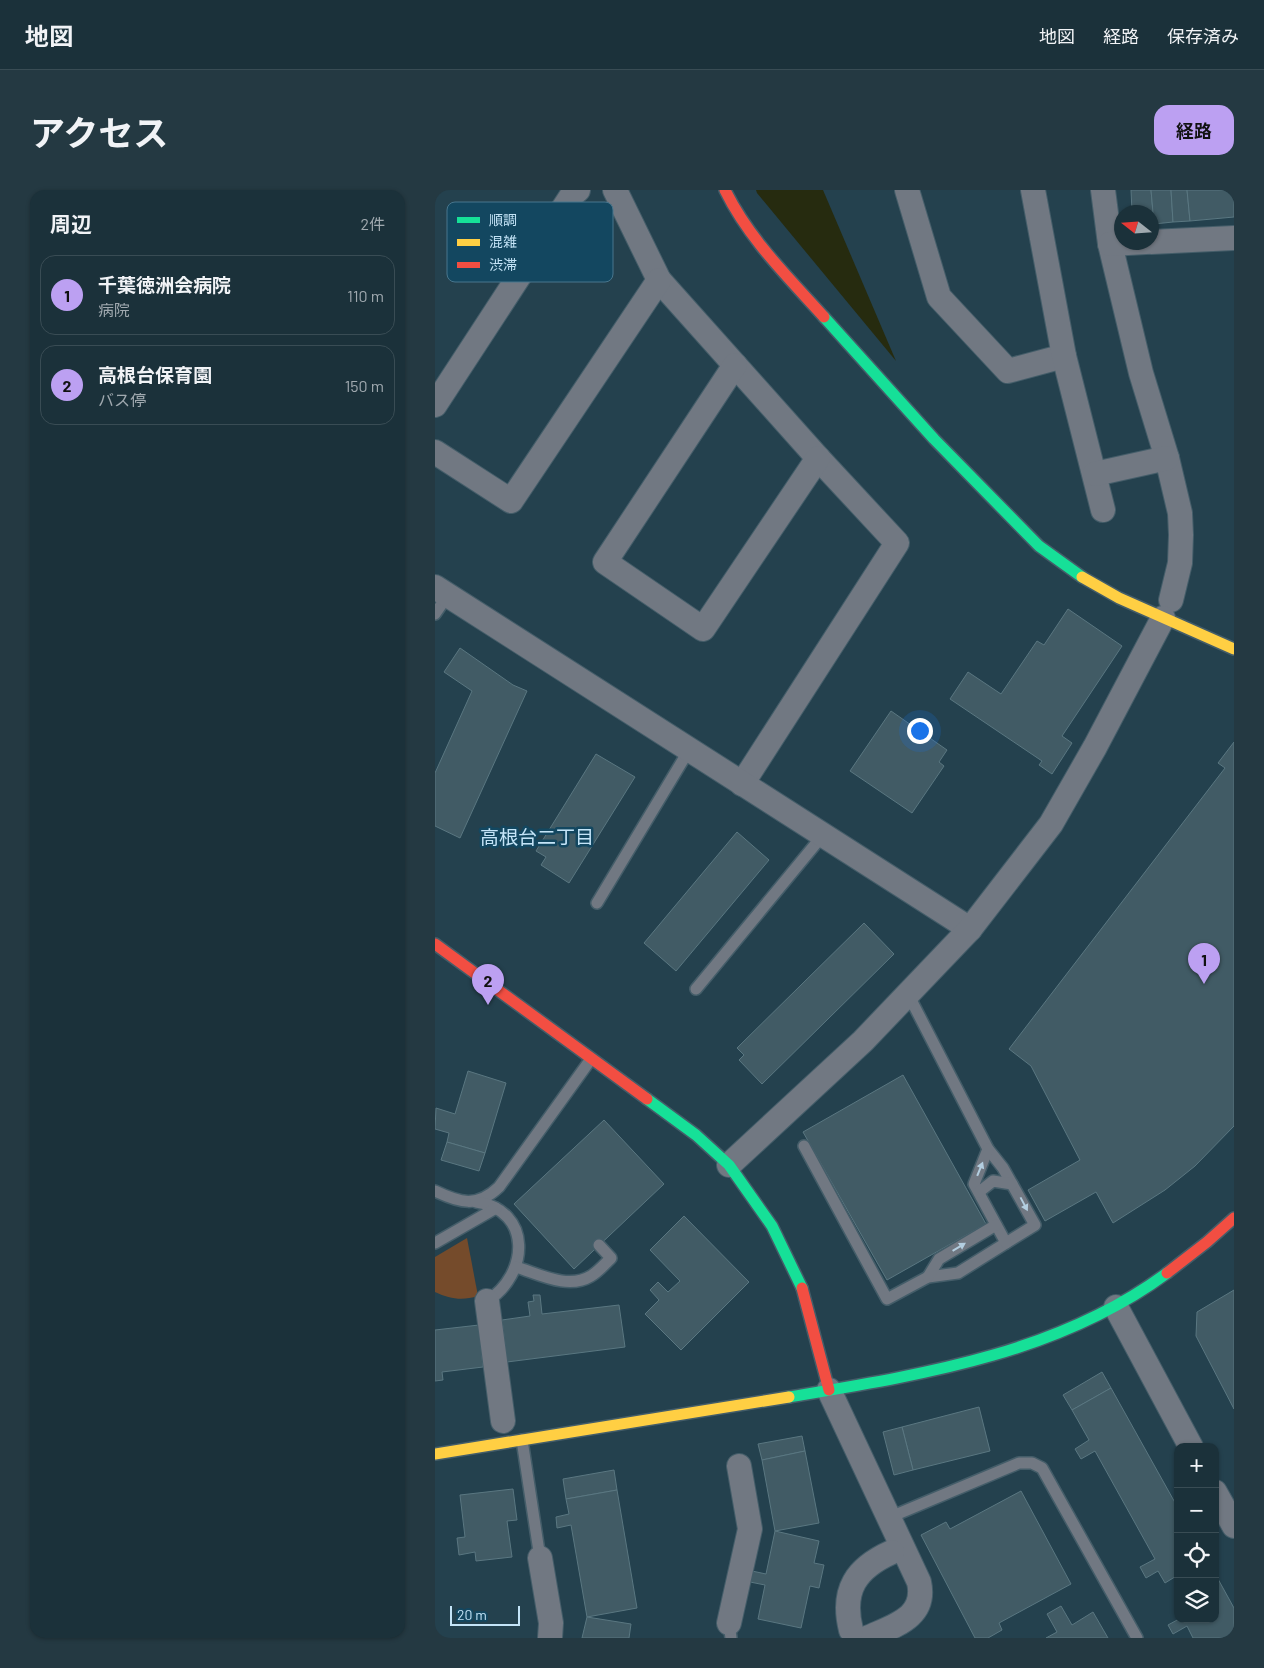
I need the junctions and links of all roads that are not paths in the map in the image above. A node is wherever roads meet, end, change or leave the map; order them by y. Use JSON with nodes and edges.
{"nodes":[{"id":1,"x":578,"y":190,"type":"edge"},
{"id":2,"x":615,"y":190,"type":"edge"},
{"id":3,"x":725,"y":190,"type":"edge"},
{"id":4,"x":907,"y":190,"type":"edge"},
{"id":5,"x":1033,"y":190,"type":"edge"},
{"id":6,"x":1103,"y":190,"type":"edge"},
{"id":7,"x":567,"y":202,"type":"edge"},
{"id":8,"x":1234,"y":238,"type":"edge"},
{"id":9,"x":1159,"y":242,"type":"edge"},
{"id":10,"x":1110,"y":244,"type":"junction"},
{"id":11,"x":1114,"y":244,"type":"edge"},
{"id":12,"x":659,"y":280,"type":"junction"},
{"id":13,"x":515,"y":282,"type":"edge"},
{"id":14,"x":1064,"y":356,"type":"junction"},
{"id":15,"x":735,"y":365,"type":"junction"},
{"id":16,"x":435,"y":405,"type":"edge"},
{"id":17,"x":435,"y":452,"type":"edge"},
{"id":18,"x":818,"y":458,"type":"junction"},
{"id":19,"x":1167,"y":458,"type":"junction"},
{"id":20,"x":1095,"y":474,"type":"junction"},
{"id":21,"x":1103,"y":510,"type":"dead end"},
{"id":22,"x":439,"y":599,"type":"edge"},
{"id":23,"x":1167,"y":609,"type":"junction"},
{"id":24,"x":1234,"y":649,"type":"edge"},
{"id":25,"x":689,"y":750,"type":"junction"},
{"id":26,"x":742,"y":784,"type":"junction"},
{"id":27,"x":823,"y":834,"type":"junction"},
{"id":28,"x":597,"y":903,"type":"dead end"},
{"id":29,"x":970,"y":929,"type":"junction"},
{"id":30,"x":435,"y":944,"type":"edge"},
{"id":31,"x":696,"y":989,"type":"dead end"},
{"id":32,"x":908,"y":994,"type":"junction"},
{"id":33,"x":591,"y":1059,"type":"junction"},
{"id":34,"x":804,"y":1146,"type":"dead end"},
{"id":35,"x":988,"y":1149,"type":"junction"},
{"id":36,"x":729,"y":1165,"type":"junction"},
{"id":37,"x":1013,"y":1184,"type":"junction"},
{"id":38,"x":435,"y":1191,"type":"edge"},
{"id":39,"x":979,"y":1192,"type":"junction"},
{"id":40,"x":475,"y":1202,"type":"junction"},
{"id":41,"x":496,"y":1208,"type":"junction"},
{"id":42,"x":1234,"y":1218,"type":"edge"},
{"id":43,"x":996,"y":1225,"type":"junction"},
{"id":44,"x":435,"y":1243,"type":"edge"},
{"id":45,"x":1006,"y":1243,"type":"junction"},
{"id":46,"x":599,"y":1245,"type":"dead end"},
{"id":47,"x":516,"y":1267,"type":"junction"},
{"id":48,"x":928,"y":1277,"type":"junction"},
{"id":49,"x":487,"y":1301,"type":"joint"},
{"id":50,"x":1115,"y":1307,"type":"junction"},
{"id":51,"x":829,"y":1390,"type":"junction"},
{"id":52,"x":503,"y":1421,"type":"dead end"},
{"id":53,"x":522,"y":1440,"type":"junction"},
{"id":54,"x":1189,"y":1443,"type":"edge"},
{"id":55,"x":435,"y":1454,"type":"edge"},
{"id":56,"x":739,"y":1466,"type":"dead end"},
{"id":57,"x":1219,"y":1499,"type":"edge"},
{"id":58,"x":888,"y":1518,"type":"junction"},
{"id":59,"x":1234,"y":1526,"type":"edge"},
{"id":60,"x":892,"y":1552,"type":"dead end"},
{"id":61,"x":540,"y":1558,"type":"joint"},
{"id":62,"x":730,"y":1630,"type":"edge"},
{"id":63,"x":898,"y":1630,"type":"edge"},
{"id":64,"x":859,"y":1634,"type":"edge"},
{"id":65,"x":549,"y":1638,"type":"edge"},
{"id":66,"x":1137,"y":1638,"type":"edge"}],
"edges":[{"from":1,"to":7,"type":"street"},
{"from":2,"to":12,"type":"street"},
{"from":3,"to":23,"type":"street"},
{"from":4,"to":14,"type":"street"},
{"from":5,"to":14,"type":"street"},
{"from":6,"to":10,"type":"street"},
{"from":8,"to":9,"type":"street"},
{"from":10,"to":11,"type":"street"},
{"from":10,"to":19,"type":"street"},
{"from":12,"to":15,"type":"street"},
{"from":12,"to":17,"type":"street"},
{"from":13,"to":16,"type":"street"},
{"from":14,"to":20,"type":"street"},
{"from":15,"to":18,"type":"street"},
{"from":15,"to":18,"type":"street"},
{"from":18,"to":26,"type":"street"},
{"from":19,"to":20,"type":"street"},
{"from":19,"to":23,"type":"street"},
{"from":20,"to":21,"type":"street"},
{"from":22,"to":25,"type":"street"},
{"from":23,"to":24,"type":"street"},
{"from":23,"to":29,"type":"street"},
{"from":25,"to":26,"type":"street"},
{"from":25,"to":28,"type":"lane"},
{"from":26,"to":27,"type":"street"},
{"from":27,"to":29,"type":"street"},
{"from":27,"to":31,"type":"lane"},
{"from":29,"to":32,"type":"street"},
{"from":30,"to":33,"type":"street"},
{"from":32,"to":35,"type":"lane"},
{"from":32,"to":36,"type":"street"},
{"from":33,"to":36,"type":"street"},
{"from":33,"to":40,"type":"lane"},
{"from":34,"to":48,"type":"lane"},
{"from":35,"to":37,"type":"lane"},
{"from":39,"to":35,"type":"lane","one_way":true},
{"from":36,"to":51,"type":"street"},
{"from":37,"to":39,"type":"lane"},
{"from":37,"to":45,"type":"lane","one_way":true},
{"from":38,"to":40,"type":"lane"},
{"from":39,"to":43,"type":"lane"},
{"from":40,"to":41,"type":"lane"},
{"from":41,"to":44,"type":"lane"},
{"from":41,"to":47,"type":"lane"},
{"from":42,"to":50,"type":"street"},
{"from":43,"to":45,"type":"lane"},
{"from":48,"to":43,"type":"lane","one_way":true},
{"from":45,"to":48,"type":"lane"},
{"from":46,"to":47,"type":"lane"},
{"from":47,"to":49,"type":"lane"},
{"from":49,"to":52,"type":"street"},
{"from":50,"to":51,"type":"street"},
{"from":50,"to":54,"type":"street"},
{"from":51,"to":53,"type":"street"},
{"from":51,"to":58,"type":"street"},
{"from":53,"to":55,"type":"street"},
{"from":53,"to":61,"type":"lane"},
{"from":56,"to":62,"type":"street"},
{"from":57,"to":59,"type":"street"},
{"from":58,"to":63,"type":"street"},
{"from":58,"to":66,"type":"lane"},
{"from":60,"to":64,"type":"street"},
{"from":61,"to":65,"type":"street"},
{"from":63,"to":64,"type":"street"}]}
